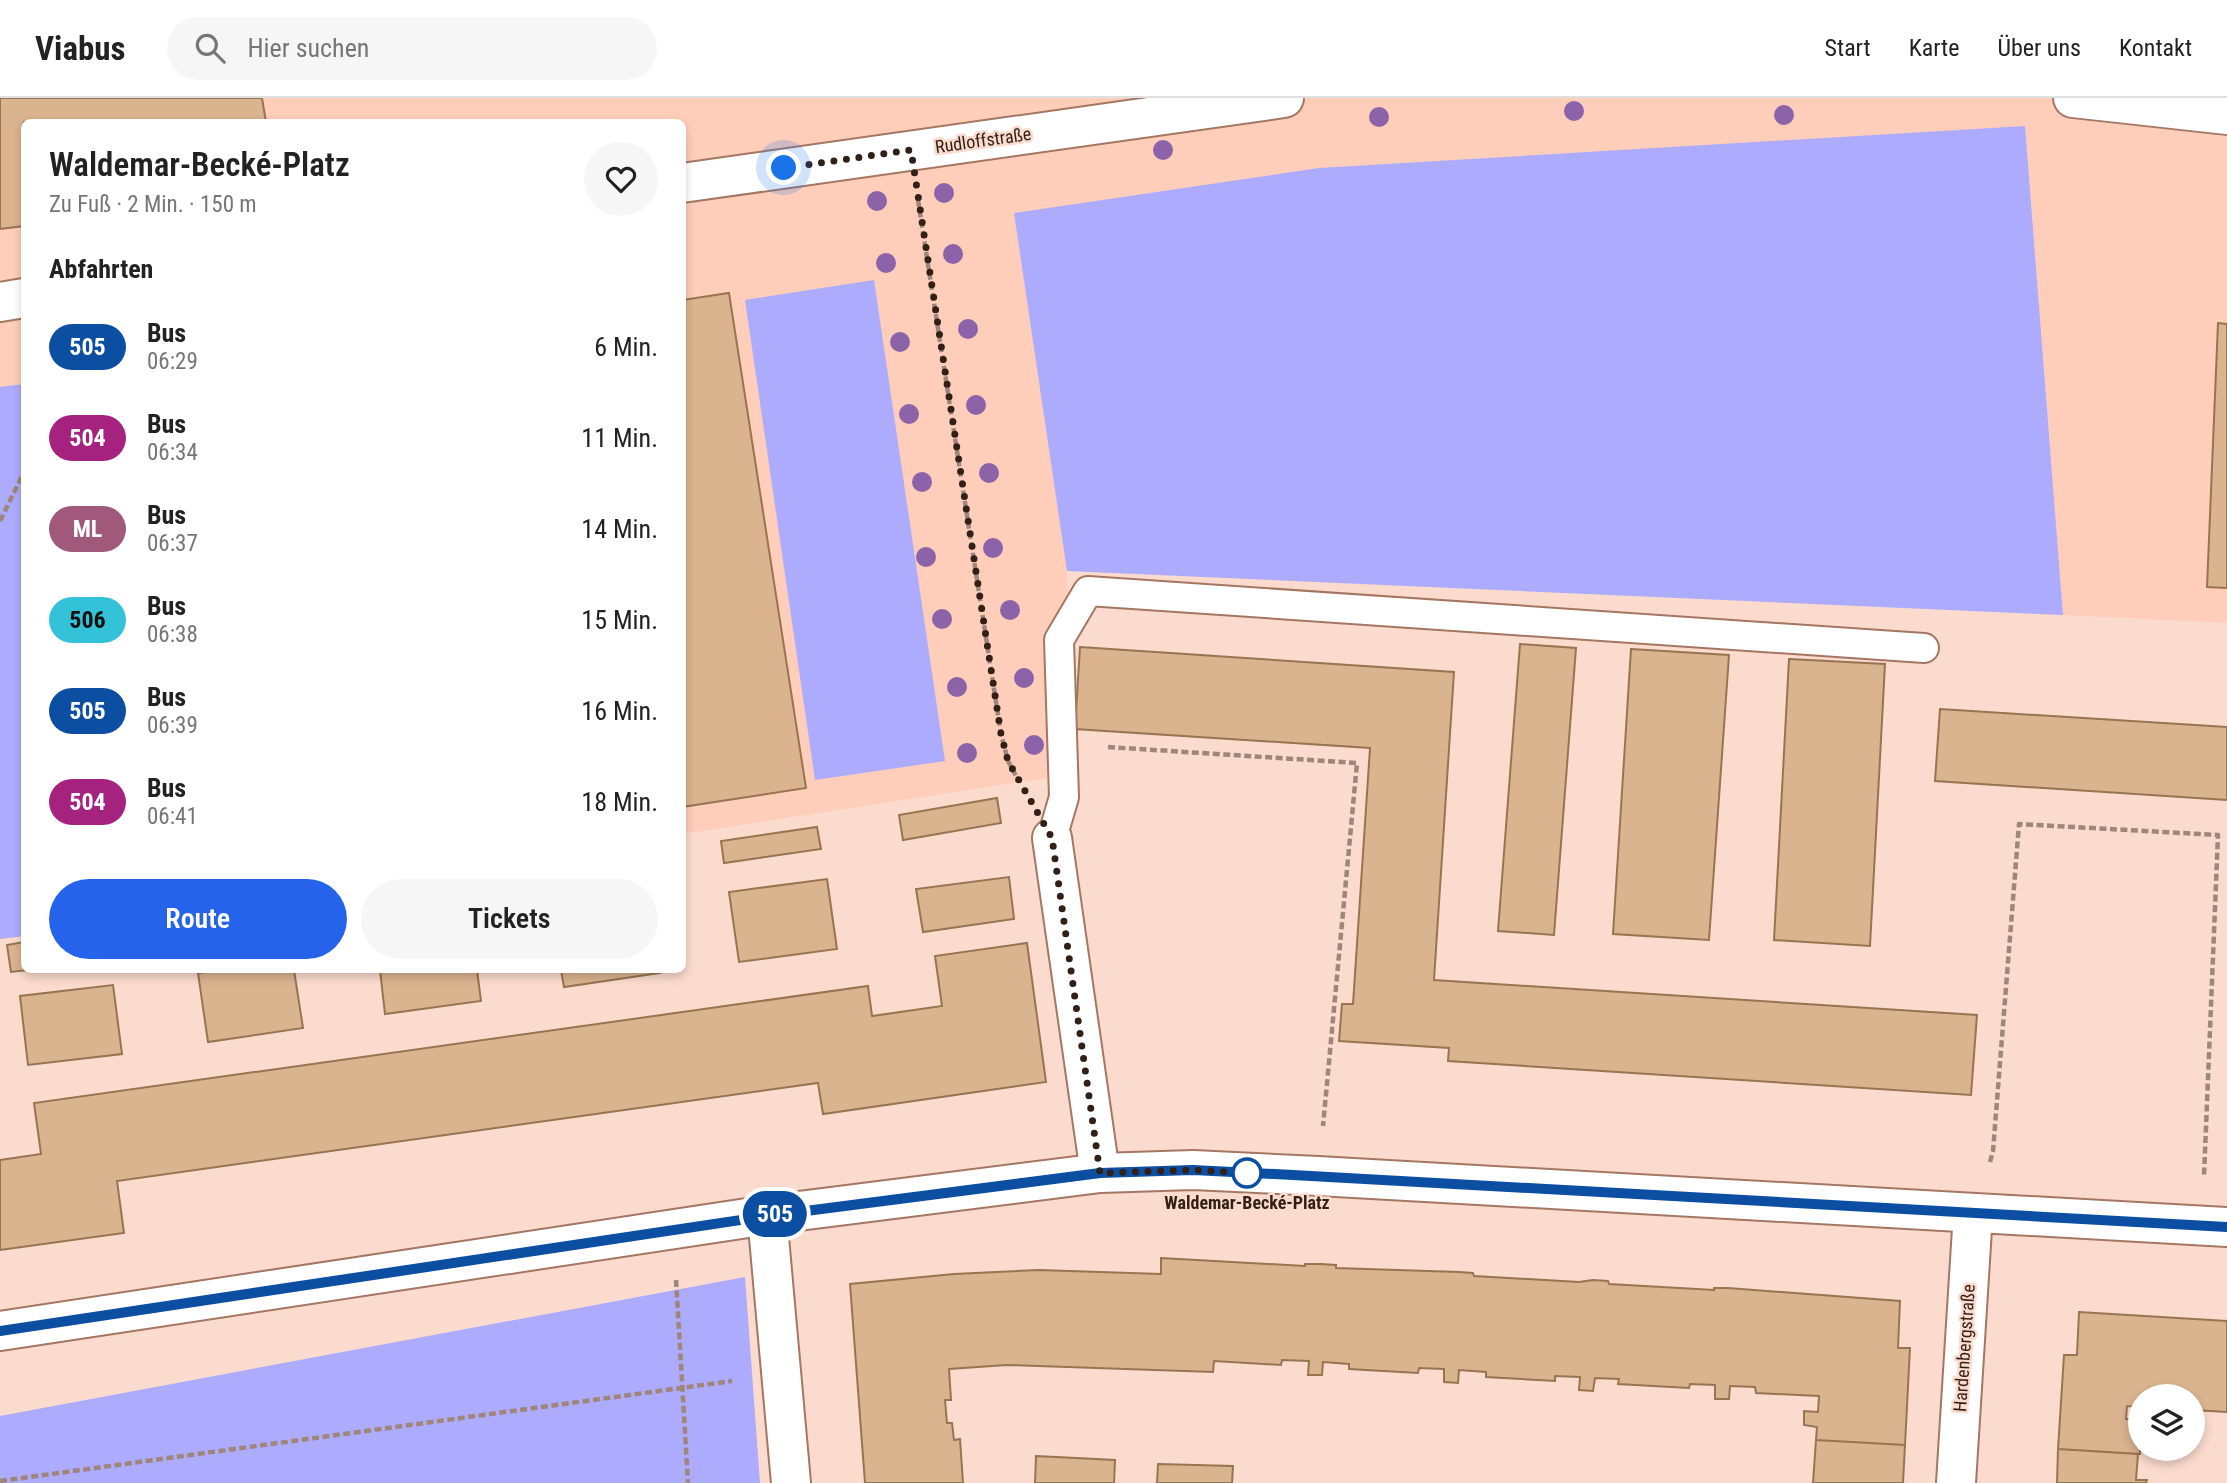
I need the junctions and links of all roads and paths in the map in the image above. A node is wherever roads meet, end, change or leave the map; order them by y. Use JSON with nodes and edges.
{"nodes":[{"id":1,"x":1284,"y":98,"type":"edge"},
{"id":2,"x":2073,"y":98,"type":"edge"},
{"id":3,"x":2227,"y":114,"type":"edge"},
{"id":4,"x":911,"y":150,"type":"junction"},
{"id":5,"x":686,"y":182,"type":"edge"},
{"id":6,"x":21,"y":298,"type":"edge"},
{"id":7,"x":0,"y":302,"type":"edge"},
{"id":8,"x":21,"y":478,"type":"edge"},
{"id":9,"x":0,"y":521,"type":"edge"},
{"id":10,"x":1924,"y":648,"type":"dead end"},
{"id":11,"x":1062,"y":744,"type":"junction"},
{"id":12,"x":1052,"y":838,"type":"junction"},
{"id":13,"x":1100,"y":1173,"type":"junction"},
{"id":14,"x":1318,"y":1176,"type":"junction"},
{"id":15,"x":1973,"y":1213,"type":"junction"},
{"id":16,"x":767,"y":1216,"type":"junction"},
{"id":17,"x":2214,"y":1226,"type":"edge"},
{"id":18,"x":674,"y":1231,"type":"junction"},
{"id":19,"x":0,"y":1331,"type":"edge"},
{"id":20,"x":781,"y":1374,"type":"junction"},
{"id":21,"x":682,"y":1388,"type":"junction"},
{"id":22,"x":0,"y":1482,"type":"edge"},
{"id":23,"x":688,"y":1483,"type":"edge"},
{"id":24,"x":791,"y":1483,"type":"edge"},
{"id":25,"x":1956,"y":1483,"type":"edge"}],
"edges":[{"from":1,"to":4,"type":"street","name":"Rudloffstraße"},
{"from":2,"to":3,"type":"street"},
{"from":4,"to":5,"type":"street","name":"Rudloffstraße"},
{"from":4,"to":12,"type":"path"},
{"from":6,"to":7,"type":"street"},
{"from":8,"to":9,"type":"path"},
{"from":10,"to":11,"type":"lane"},
{"from":11,"to":12,"type":"lane"},
{"from":11,"to":14,"type":"path"},
{"from":12,"to":13,"type":"street"},
{"from":13,"to":14,"type":"street"},
{"from":13,"to":16,"type":"street"},
{"from":14,"to":15,"type":"street"},
{"from":15,"to":17,"type":"street"},
{"from":15,"to":17,"type":"path"},
{"from":15,"to":25,"type":"street","name":"Hardenbergstraße"},
{"from":16,"to":18,"type":"street"},
{"from":16,"to":20,"type":"street"},
{"from":18,"to":19,"type":"street"},
{"from":18,"to":21,"type":"path"},
{"from":20,"to":21,"type":"path"},
{"from":20,"to":24,"type":"street"},
{"from":21,"to":22,"type":"path"},
{"from":21,"to":23,"type":"path"}]}
